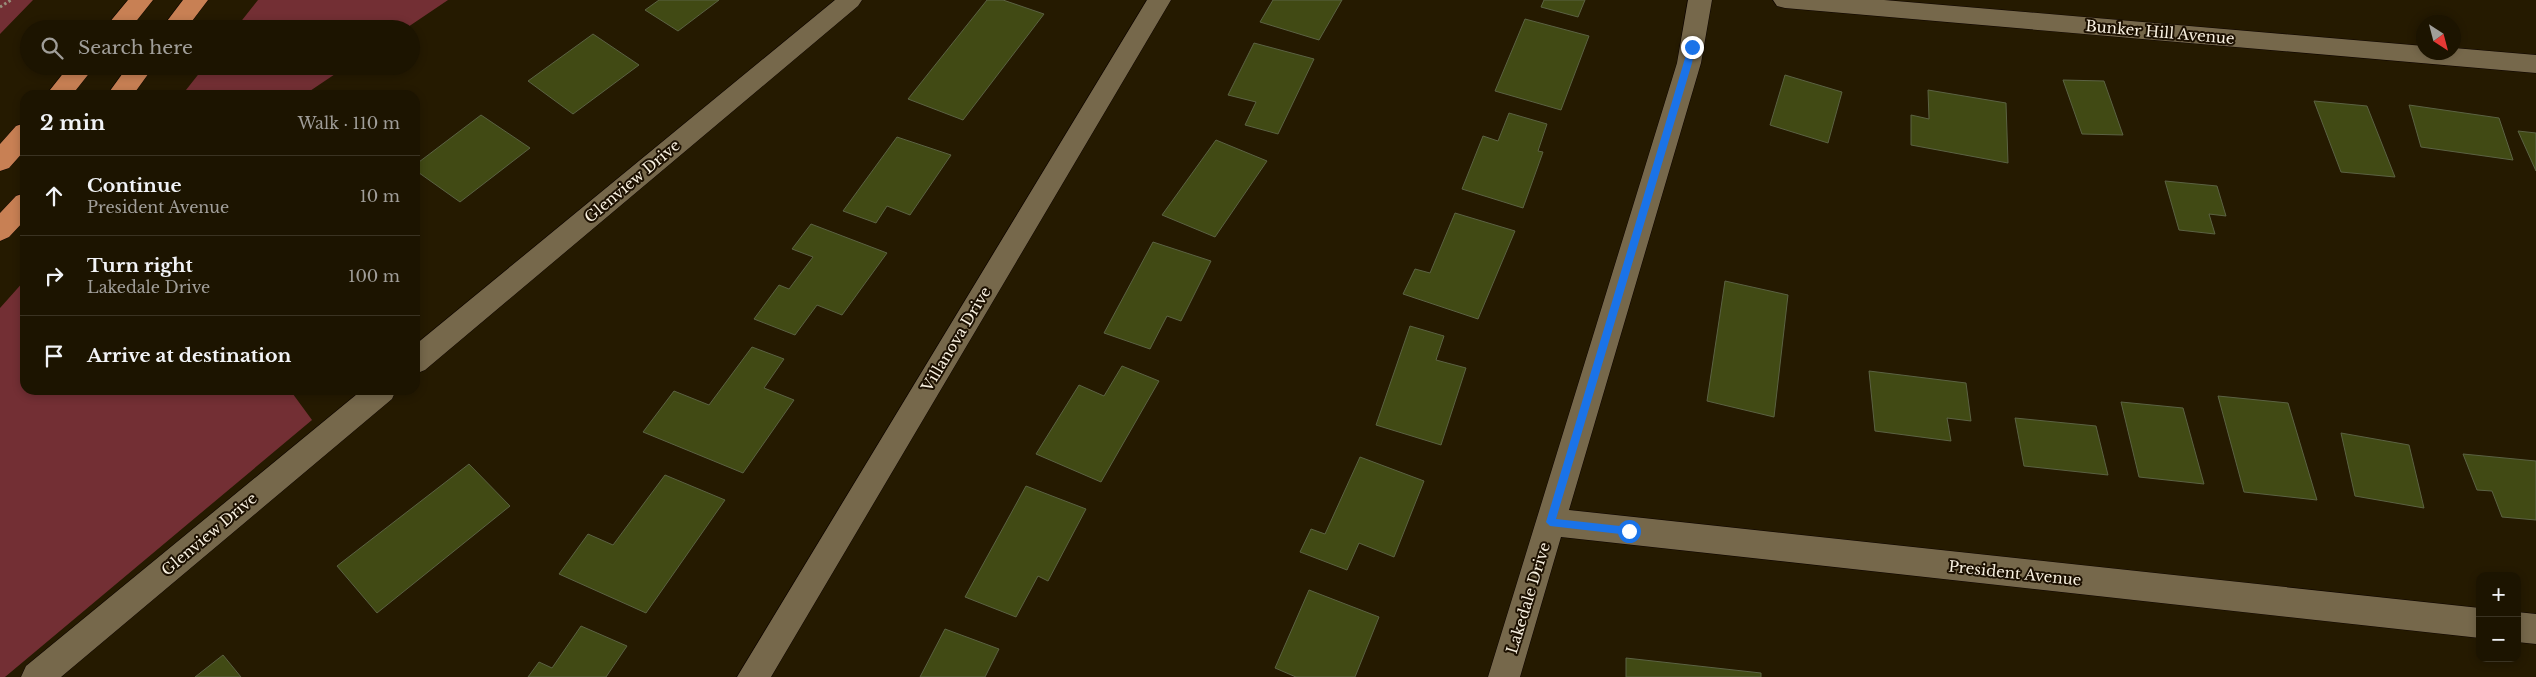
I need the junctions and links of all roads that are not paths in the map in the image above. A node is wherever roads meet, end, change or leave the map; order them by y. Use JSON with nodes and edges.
{"nodes":[{"id":1,"x":141,"y":0,"type":"edge"},
{"id":2,"x":196,"y":0,"type":"edge"},
{"id":3,"x":850,"y":0,"type":"edge"},
{"id":4,"x":1159,"y":0,"type":"edge"},
{"id":5,"x":1700,"y":0,"type":"edge"},
{"id":6,"x":1785,"y":0,"type":"edge"},
{"id":7,"x":124,"y":20,"type":"edge"},
{"id":8,"x":180,"y":20,"type":"edge"},
{"id":9,"x":2536,"y":64,"type":"edge"},
{"id":10,"x":75,"y":75,"type":"edge"},
{"id":11,"x":135,"y":75,"type":"edge"},
{"id":12,"x":62,"y":90,"type":"edge"},
{"id":13,"x":123,"y":90,"type":"edge"},
{"id":14,"x":20,"y":139,"type":"edge"},
{"id":15,"x":0,"y":161,"type":"edge"},
{"id":16,"x":20,"y":208,"type":"edge"},
{"id":17,"x":0,"y":230,"type":"edge"},
{"id":18,"x":420,"y":358,"type":"edge"},
{"id":19,"x":376,"y":395,"type":"edge"},
{"id":20,"x":1550,"y":522,"type":"junction"},
{"id":21,"x":2476,"y":623,"type":"edge"},
{"id":22,"x":2521,"y":627,"type":"edge"},
{"id":23,"x":2536,"y":629,"type":"edge"},
{"id":24,"x":37,"y":677,"type":"edge"},
{"id":25,"x":753,"y":677,"type":"edge"},
{"id":26,"x":1504,"y":677,"type":"edge"}],
"edges":[{"from":1,"to":7,"type":"highway"},
{"from":2,"to":8,"type":"highway"},
{"from":3,"to":18,"type":"street","name":"Glenview Drive"},
{"from":4,"to":25,"type":"street","name":"Villanova Drive"},
{"from":5,"to":20,"type":"street","name":"Lakedale Drive"},
{"from":6,"to":9,"type":"street","name":"Bunker Hill Avenue"},
{"from":10,"to":12,"type":"highway"},
{"from":11,"to":13,"type":"highway"},
{"from":14,"to":15,"type":"highway"},
{"from":16,"to":17,"type":"highway"},
{"from":19,"to":24,"type":"street","name":"Glenview Drive"},
{"from":20,"to":21,"type":"street","name":"President Avenue"},
{"from":20,"to":26,"type":"street","name":"Lakedale Drive"},
{"from":22,"to":23,"type":"street"}]}
